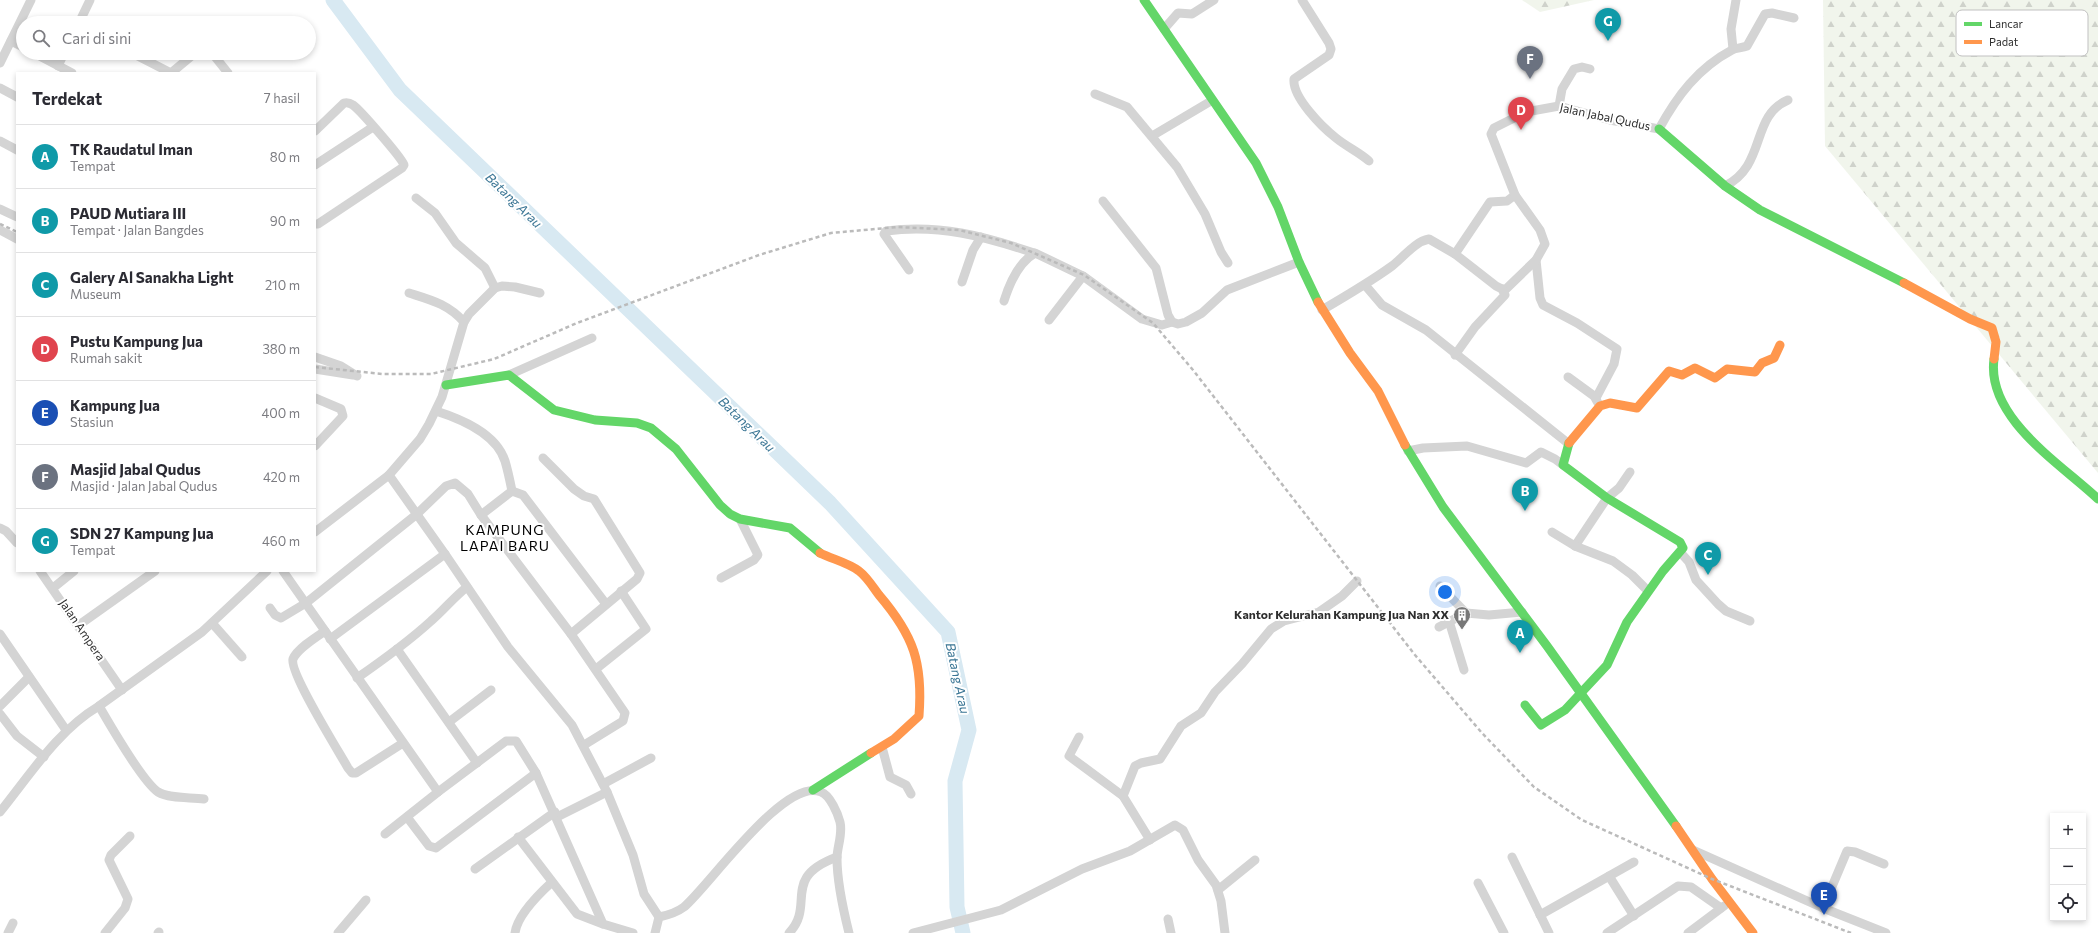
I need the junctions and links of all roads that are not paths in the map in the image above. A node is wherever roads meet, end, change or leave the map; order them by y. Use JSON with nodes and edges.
{"nodes":[{"id":1,"x":31,"y":0,"type":"edge"},
{"id":2,"x":90,"y":0,"type":"edge"},
{"id":3,"x":1144,"y":0,"type":"edge"},
{"id":4,"x":1214,"y":0,"type":"edge"},
{"id":5,"x":1302,"y":0,"type":"edge"},
{"id":6,"x":1736,"y":0,"type":"edge"},
{"id":7,"x":23,"y":16,"type":"edge"},
{"id":8,"x":82,"y":16,"type":"edge"},
{"id":9,"x":1794,"y":18,"type":"dead end"},
{"id":10,"x":1164,"y":29,"type":"junction"},
{"id":11,"x":16,"y":31,"type":"edge"},
{"id":12,"x":11,"y":41,"type":"junction"},
{"id":13,"x":16,"y":44,"type":"edge"},
{"id":14,"x":1733,"y":49,"type":"junction"},
{"id":15,"x":47,"y":60,"type":"edge"},
{"id":16,"x":61,"y":60,"type":"edge"},
{"id":17,"x":146,"y":60,"type":"edge"},
{"id":18,"x":187,"y":60,"type":"edge"},
{"id":19,"x":218,"y":60,"type":"edge"},
{"id":20,"x":0,"y":63,"type":"edge"},
{"id":21,"x":58,"y":66,"type":"junction"},
{"id":22,"x":1590,"y":69,"type":"dead end"},
{"id":23,"x":70,"y":72,"type":"edge"},
{"id":24,"x":169,"y":72,"type":"edge"},
{"id":25,"x":172,"y":72,"type":"edge"},
{"id":26,"x":227,"y":72,"type":"edge"},
{"id":27,"x":0,"y":88,"type":"edge"},
{"id":28,"x":1095,"y":94,"type":"dead end"},
{"id":29,"x":16,"y":96,"type":"edge"},
{"id":30,"x":1788,"y":100,"type":"dead end"},
{"id":31,"x":1211,"y":101,"type":"junction"},
{"id":32,"x":1558,"y":106,"type":"junction"},
{"id":33,"x":373,"y":127,"type":"junction"},
{"id":34,"x":1659,"y":129,"type":"junction"},
{"id":35,"x":316,"y":130,"type":"edge"},
{"id":36,"x":1152,"y":136,"type":"junction"},
{"id":37,"x":0,"y":141,"type":"edge"},
{"id":38,"x":16,"y":149,"type":"edge"},
{"id":39,"x":1369,"y":161,"type":"dead end"},
{"id":40,"x":316,"y":163,"type":"edge"},
{"id":41,"x":1725,"y":186,"type":"junction"},
{"id":42,"x":1515,"y":195,"type":"junction"},
{"id":43,"x":416,"y":198,"type":"dead end"},
{"id":44,"x":1103,"y":201,"type":"dead end"},
{"id":45,"x":0,"y":209,"type":"edge"},
{"id":46,"x":16,"y":217,"type":"edge"},
{"id":47,"x":316,"y":224,"type":"edge"},
{"id":48,"x":0,"y":230,"type":"edge"},
{"id":49,"x":981,"y":237,"type":"junction"},
{"id":50,"x":16,"y":238,"type":"edge"},
{"id":51,"x":1034,"y":253,"type":"junction"},
{"id":52,"x":1455,"y":254,"type":"junction"},
{"id":53,"x":1536,"y":260,"type":"junction"},
{"id":54,"x":1299,"y":262,"type":"junction"},
{"id":55,"x":1228,"y":263,"type":"dead end"},
{"id":56,"x":909,"y":270,"type":"dead end"},
{"id":57,"x":1083,"y":276,"type":"junction"},
{"id":58,"x":962,"y":282,"type":"dead end"},
{"id":59,"x":1365,"y":285,"type":"junction"},
{"id":60,"x":495,"y":288,"type":"junction"},
{"id":61,"x":1502,"y":289,"type":"junction"},
{"id":62,"x":409,"y":293,"type":"dead end"},
{"id":63,"x":540,"y":293,"type":"dead end"},
{"id":64,"x":1004,"y":301,"type":"dead end"},
{"id":65,"x":1322,"y":310,"type":"junction"},
{"id":66,"x":1049,"y":320,"type":"dead end"},
{"id":67,"x":464,"y":322,"type":"junction"},
{"id":68,"x":1172,"y":322,"type":"junction"},
{"id":69,"x":592,"y":338,"type":"dead end"},
{"id":70,"x":1780,"y":345,"type":"dead end"},
{"id":71,"x":1455,"y":355,"type":"junction"},
{"id":72,"x":316,"y":357,"type":"edge"},
{"id":73,"x":316,"y":369,"type":"edge"},
{"id":74,"x":509,"y":375,"type":"junction"},
{"id":75,"x":1568,"y":377,"type":"dead end"},
{"id":76,"x":446,"y":385,"type":"junction"},
{"id":77,"x":316,"y":398,"type":"edge"},
{"id":78,"x":1598,"y":402,"type":"junction"},
{"id":79,"x":436,"y":412,"type":"junction"},
{"id":80,"x":1569,"y":444,"type":"junction"},
{"id":81,"x":316,"y":445,"type":"edge"},
{"id":82,"x":1408,"y":451,"type":"junction"},
{"id":83,"x":543,"y":458,"type":"dead end"},
{"id":84,"x":1563,"y":465,"type":"junction"},
{"id":85,"x":1630,"y":472,"type":"dead end"},
{"id":86,"x":389,"y":476,"type":"junction"},
{"id":87,"x":512,"y":491,"type":"junction"},
{"id":88,"x":1607,"y":498,"type":"junction"},
{"id":89,"x":2098,"y":499,"type":"edge"},
{"id":90,"x":416,"y":514,"type":"junction"},
{"id":91,"x":481,"y":514,"type":"junction"},
{"id":92,"x":740,"y":519,"type":"junction"},
{"id":93,"x":0,"y":528,"type":"edge"},
{"id":94,"x":316,"y":531,"type":"edge"},
{"id":95,"x":1552,"y":532,"type":"dead end"},
{"id":96,"x":16,"y":542,"type":"edge"},
{"id":97,"x":1575,"y":546,"type":"junction"},
{"id":98,"x":1680,"y":552,"type":"junction"},
{"id":99,"x":445,"y":554,"type":"junction"},
{"id":100,"x":41,"y":572,"type":"edge"},
{"id":101,"x":73,"y":572,"type":"edge"},
{"id":102,"x":153,"y":572,"type":"edge"},
{"id":103,"x":265,"y":572,"type":"edge"},
{"id":104,"x":284,"y":572,"type":"edge"},
{"id":105,"x":721,"y":578,"type":"dead end"},
{"id":106,"x":1357,"y":580,"type":"dead end"},
{"id":107,"x":1440,"y":586,"type":"dead end"},
{"id":108,"x":467,"y":587,"type":"junction"},
{"id":109,"x":53,"y":588,"type":"junction"},
{"id":110,"x":621,"y":591,"type":"junction"},
{"id":111,"x":1648,"y":591,"type":"junction"},
{"id":112,"x":306,"y":603,"type":"junction"},
{"id":113,"x":606,"y":604,"type":"junction"},
{"id":114,"x":270,"y":608,"type":"dead end"},
{"id":115,"x":1522,"y":612,"type":"junction"},
{"id":116,"x":1466,"y":613,"type":"junction"},
{"id":117,"x":1449,"y":621,"type":"junction"},
{"id":118,"x":1750,"y":621,"type":"dead end"},
{"id":119,"x":212,"y":623,"type":"junction"},
{"id":120,"x":79,"y":625,"type":"junction"},
{"id":121,"x":1439,"y":627,"type":"dead end"},
{"id":122,"x":325,"y":631,"type":"junction"},
{"id":123,"x":0,"y":634,"type":"edge"},
{"id":124,"x":571,"y":634,"type":"junction"},
{"id":125,"x":330,"y":639,"type":"junction"},
{"id":126,"x":397,"y":649,"type":"junction"},
{"id":127,"x":242,"y":657,"type":"dead end"},
{"id":128,"x":596,"y":669,"type":"junction"},
{"id":129,"x":1464,"y":670,"type":"dead end"},
{"id":130,"x":29,"y":677,"type":"junction"},
{"id":131,"x":357,"y":678,"type":"junction"},
{"id":132,"x":122,"y":690,"type":"junction"},
{"id":133,"x":491,"y":690,"type":"dead end"},
{"id":134,"x":1580,"y":694,"type":"junction"},
{"id":135,"x":1525,"y":704,"type":"dead end"},
{"id":136,"x":0,"y":706,"type":"edge"},
{"id":137,"x":99,"y":706,"type":"junction"},
{"id":138,"x":0,"y":714,"type":"edge"},
{"id":139,"x":449,"y":722,"type":"junction"},
{"id":140,"x":66,"y":730,"type":"junction"},
{"id":141,"x":1079,"y":737,"type":"dead end"},
{"id":142,"x":402,"y":743,"type":"junction"},
{"id":143,"x":584,"y":745,"type":"junction"},
{"id":144,"x":882,"y":747,"type":"junction"},
{"id":145,"x":44,"y":757,"type":"junction"},
{"id":146,"x":651,"y":758,"type":"dead end"},
{"id":147,"x":477,"y":763,"type":"junction"},
{"id":148,"x":536,"y":773,"type":"junction"},
{"id":149,"x":605,"y":788,"type":"junction"},
{"id":150,"x":813,"y":790,"type":"junction"},
{"id":151,"x":438,"y":792,"type":"junction"},
{"id":152,"x":910,"y":794,"type":"dead end"},
{"id":153,"x":1123,"y":796,"type":"junction"},
{"id":154,"x":204,"y":799,"type":"dead end"},
{"id":155,"x":0,"y":812,"type":"edge"},
{"id":156,"x":556,"y":815,"type":"junction"},
{"id":157,"x":407,"y":816,"type":"junction"},
{"id":158,"x":385,"y":834,"type":"dead end"},
{"id":159,"x":130,"y":836,"type":"dead end"},
{"id":160,"x":518,"y":837,"type":"junction"},
{"id":161,"x":1150,"y":840,"type":"junction"},
{"id":162,"x":1693,"y":850,"type":"junction"},
{"id":163,"x":837,"y":857,"type":"junction"},
{"id":164,"x":1512,"y":857,"type":"dead end"},
{"id":165,"x":1255,"y":860,"type":"dead end"},
{"id":166,"x":1634,"y":862,"type":"dead end"},
{"id":167,"x":1884,"y":864,"type":"dead end"},
{"id":168,"x":475,"y":868,"type":"dead end"},
{"id":169,"x":1609,"y":876,"type":"junction"},
{"id":170,"x":552,"y":882,"type":"junction"},
{"id":171,"x":1478,"y":883,"type":"dead end"},
{"id":172,"x":1218,"y":890,"type":"junction"},
{"id":173,"x":366,"y":900,"type":"dead end"},
{"id":174,"x":1731,"y":902,"type":"junction"},
{"id":175,"x":1721,"y":908,"type":"junction"},
{"id":176,"x":1823,"y":908,"type":"junction"},
{"id":177,"x":1540,"y":915,"type":"junction"},
{"id":178,"x":1634,"y":916,"type":"junction"},
{"id":179,"x":659,"y":917,"type":"junction"},
{"id":180,"x":1168,"y":919,"type":"dead end"},
{"id":181,"x":13,"y":924,"type":"dead end"},
{"id":182,"x":603,"y":924,"type":"junction"},
{"id":183,"x":8,"y":933,"type":"edge"},
{"id":184,"x":104,"y":933,"type":"edge"},
{"id":185,"x":338,"y":933,"type":"edge"},
{"id":186,"x":515,"y":933,"type":"edge"},
{"id":187,"x":633,"y":933,"type":"edge"},
{"id":188,"x":655,"y":933,"type":"edge"},
{"id":189,"x":790,"y":933,"type":"edge"},
{"id":190,"x":849,"y":933,"type":"edge"},
{"id":191,"x":913,"y":933,"type":"edge"},
{"id":192,"x":1171,"y":933,"type":"edge"},
{"id":193,"x":1225,"y":933,"type":"edge"},
{"id":194,"x":1504,"y":933,"type":"edge"},
{"id":195,"x":1549,"y":933,"type":"edge"},
{"id":196,"x":1607,"y":933,"type":"edge"},
{"id":197,"x":1689,"y":933,"type":"edge"},
{"id":198,"x":1753,"y":933,"type":"edge"},
{"id":199,"x":1886,"y":933,"type":"edge"}],
"edges":[{"from":1,"to":7,"type":"street"},
{"from":2,"to":8,"type":"street"},
{"from":3,"to":10,"type":"street"},
{"from":4,"to":10,"type":"street"},
{"from":5,"to":39,"type":"street"},
{"from":6,"to":14,"type":"street"},
{"from":9,"to":14,"type":"street"},
{"from":10,"to":31,"type":"street"},
{"from":11,"to":12,"type":"street"},
{"from":12,"to":13,"type":"street"},
{"from":12,"to":20,"type":"street"},
{"from":14,"to":34,"type":"street"},
{"from":15,"to":21,"type":"street"},
{"from":16,"to":21,"type":"street"},
{"from":17,"to":24,"type":"street"},
{"from":18,"to":25,"type":"street"},
{"from":19,"to":26,"type":"street"},
{"from":21,"to":23,"type":"street"},
{"from":22,"to":32,"type":"street"},
{"from":27,"to":29,"type":"street"},
{"from":28,"to":36,"type":"street"},
{"from":30,"to":41,"type":"street"},
{"from":31,"to":36,"type":"street"},
{"from":31,"to":54,"type":"street"},
{"from":32,"to":34,"type":"street","name":"Jalan Jabal Qudus"},
{"from":32,"to":42,"type":"street","name":"Jalan Jabal Qudus"},
{"from":33,"to":35,"type":"street"},
{"from":33,"to":40,"type":"street"},
{"from":33,"to":47,"type":"street"},
{"from":34,"to":41,"type":"street"},
{"from":36,"to":55,"type":"street"},
{"from":37,"to":38,"type":"street"},
{"from":41,"to":89,"type":"street"},
{"from":42,"to":52,"type":"street"},
{"from":42,"to":53,"type":"street"},
{"from":43,"to":60,"type":"street"},
{"from":44,"to":68,"type":"street"},
{"from":45,"to":46,"type":"street"},
{"from":48,"to":50,"type":"street"},
{"from":49,"to":51,"type":"street"},
{"from":49,"to":56,"type":"street"},
{"from":49,"to":58,"type":"street"},
{"from":51,"to":57,"type":"street"},
{"from":51,"to":64,"type":"street"},
{"from":52,"to":59,"type":"street"},
{"from":52,"to":61,"type":"street"},
{"from":53,"to":61,"type":"street"},
{"from":53,"to":78,"type":"street"},
{"from":54,"to":65,"type":"street"},
{"from":54,"to":68,"type":"street"},
{"from":57,"to":66,"type":"street"},
{"from":57,"to":68,"type":"street"},
{"from":59,"to":65,"type":"street"},
{"from":59,"to":71,"type":"street"},
{"from":60,"to":63,"type":"street"},
{"from":60,"to":67,"type":"street"},
{"from":61,"to":71,"type":"street"},
{"from":62,"to":67,"type":"street"},
{"from":65,"to":82,"type":"street"},
{"from":67,"to":76,"type":"street"},
{"from":69,"to":74,"type":"street"},
{"from":70,"to":78,"type":"street"},
{"from":71,"to":80,"type":"street"},
{"from":72,"to":73,"type":"street"},
{"from":74,"to":76,"type":"street"},
{"from":74,"to":92,"type":"street"},
{"from":75,"to":78,"type":"street"},
{"from":76,"to":79,"type":"street"},
{"from":77,"to":81,"type":"street"},
{"from":78,"to":80,"type":"street"},
{"from":79,"to":86,"type":"street"},
{"from":79,"to":87,"type":"street"},
{"from":80,"to":84,"type":"street"},
{"from":82,"to":84,"type":"street"},
{"from":82,"to":115,"type":"street"},
{"from":83,"to":110,"type":"street"},
{"from":84,"to":88,"type":"street"},
{"from":85,"to":88,"type":"street"},
{"from":86,"to":90,"type":"street"},
{"from":86,"to":94,"type":"street"},
{"from":87,"to":91,"type":"street"},
{"from":87,"to":113,"type":"street"},
{"from":88,"to":97,"type":"street"},
{"from":88,"to":98,"type":"street"},
{"from":90,"to":91,"type":"street"},
{"from":90,"to":99,"type":"street"},
{"from":90,"to":112,"type":"street"},
{"from":91,"to":124,"type":"street"},
{"from":92,"to":105,"type":"street"},
{"from":92,"to":144,"type":"street"},
{"from":93,"to":96,"type":"street"},
{"from":95,"to":97,"type":"street"},
{"from":97,"to":111,"type":"street"},
{"from":98,"to":111,"type":"street"},
{"from":98,"to":118,"type":"street"},
{"from":99,"to":108,"type":"street"},
{"from":99,"to":125,"type":"street"},
{"from":100,"to":109,"type":"street","name":"Jalan Ampera"},
{"from":101,"to":109,"type":"street"},
{"from":102,"to":120,"type":"street"},
{"from":103,"to":119,"type":"street"},
{"from":104,"to":112,"type":"street"},
{"from":106,"to":153,"type":"street"},
{"from":107,"to":116,"type":"street"},
{"from":108,"to":126,"type":"street"},
{"from":108,"to":143,"type":"street"},
{"from":109,"to":120,"type":"street","name":"Jalan Ampera"},
{"from":110,"to":113,"type":"street"},
{"from":110,"to":128,"type":"street"},
{"from":111,"to":134,"type":"street"},
{"from":112,"to":114,"type":"street"},
{"from":112,"to":122,"type":"street"},
{"from":113,"to":124,"type":"street"},
{"from":115,"to":116,"type":"street"},
{"from":115,"to":134,"type":"street"},
{"from":116,"to":117,"type":"street"},
{"from":117,"to":121,"type":"street"},
{"from":117,"to":129,"type":"street"},
{"from":119,"to":127,"type":"street"},
{"from":119,"to":132,"type":"street"},
{"from":120,"to":132,"type":"street","name":"Jalan Ampera"},
{"from":122,"to":125,"type":"street"},
{"from":122,"to":142,"type":"street"},
{"from":123,"to":130,"type":"street"},
{"from":124,"to":128,"type":"street"},
{"from":125,"to":131,"type":"street"},
{"from":126,"to":131,"type":"street"},
{"from":126,"to":139,"type":"street"},
{"from":128,"to":143,"type":"street"},
{"from":130,"to":136,"type":"street"},
{"from":130,"to":140,"type":"street"},
{"from":131,"to":142,"type":"street"},
{"from":132,"to":137,"type":"street"},
{"from":133,"to":139,"type":"street"},
{"from":134,"to":135,"type":"street"},
{"from":134,"to":162,"type":"street"},
{"from":137,"to":140,"type":"street"},
{"from":137,"to":154,"type":"street"},
{"from":138,"to":145,"type":"street"},
{"from":139,"to":147,"type":"street"},
{"from":140,"to":145,"type":"street"},
{"from":141,"to":153,"type":"street"},
{"from":142,"to":151,"type":"street"},
{"from":143,"to":149,"type":"street"},
{"from":144,"to":150,"type":"street"},
{"from":144,"to":152,"type":"street"},
{"from":145,"to":155,"type":"street"},
{"from":146,"to":149,"type":"street"},
{"from":147,"to":148,"type":"street"},
{"from":147,"to":151,"type":"street"},
{"from":148,"to":156,"type":"street"},
{"from":148,"to":157,"type":"street"},
{"from":149,"to":156,"type":"street"},
{"from":149,"to":179,"type":"street"},
{"from":150,"to":163,"type":"street"},
{"from":150,"to":179,"type":"street"},
{"from":151,"to":157,"type":"street"},
{"from":153,"to":161,"type":"street"},
{"from":156,"to":160,"type":"street"},
{"from":156,"to":182,"type":"street"},
{"from":157,"to":158,"type":"street"},
{"from":159,"to":184,"type":"street"},
{"from":160,"to":168,"type":"street"},
{"from":160,"to":170,"type":"street"},
{"from":161,"to":172,"type":"street"},
{"from":161,"to":191,"type":"street"},
{"from":162,"to":174,"type":"street"},
{"from":162,"to":176,"type":"street"},
{"from":163,"to":189,"type":"street"},
{"from":163,"to":190,"type":"street"},
{"from":164,"to":177,"type":"street"},
{"from":165,"to":172,"type":"street"},
{"from":166,"to":169,"type":"street"},
{"from":167,"to":176,"type":"street"},
{"from":169,"to":177,"type":"street"},
{"from":169,"to":178,"type":"street"},
{"from":170,"to":182,"type":"street"},
{"from":170,"to":186,"type":"street"},
{"from":171,"to":194,"type":"street"},
{"from":172,"to":193,"type":"street"},
{"from":173,"to":185,"type":"street"},
{"from":174,"to":175,"type":"street"},
{"from":174,"to":198,"type":"street"},
{"from":175,"to":178,"type":"street"},
{"from":175,"to":197,"type":"street"},
{"from":176,"to":199,"type":"street"},
{"from":177,"to":195,"type":"street"},
{"from":178,"to":196,"type":"street"},
{"from":179,"to":188,"type":"street"},
{"from":180,"to":192,"type":"street"},
{"from":181,"to":183,"type":"street"},
{"from":182,"to":187,"type":"street"}]}
